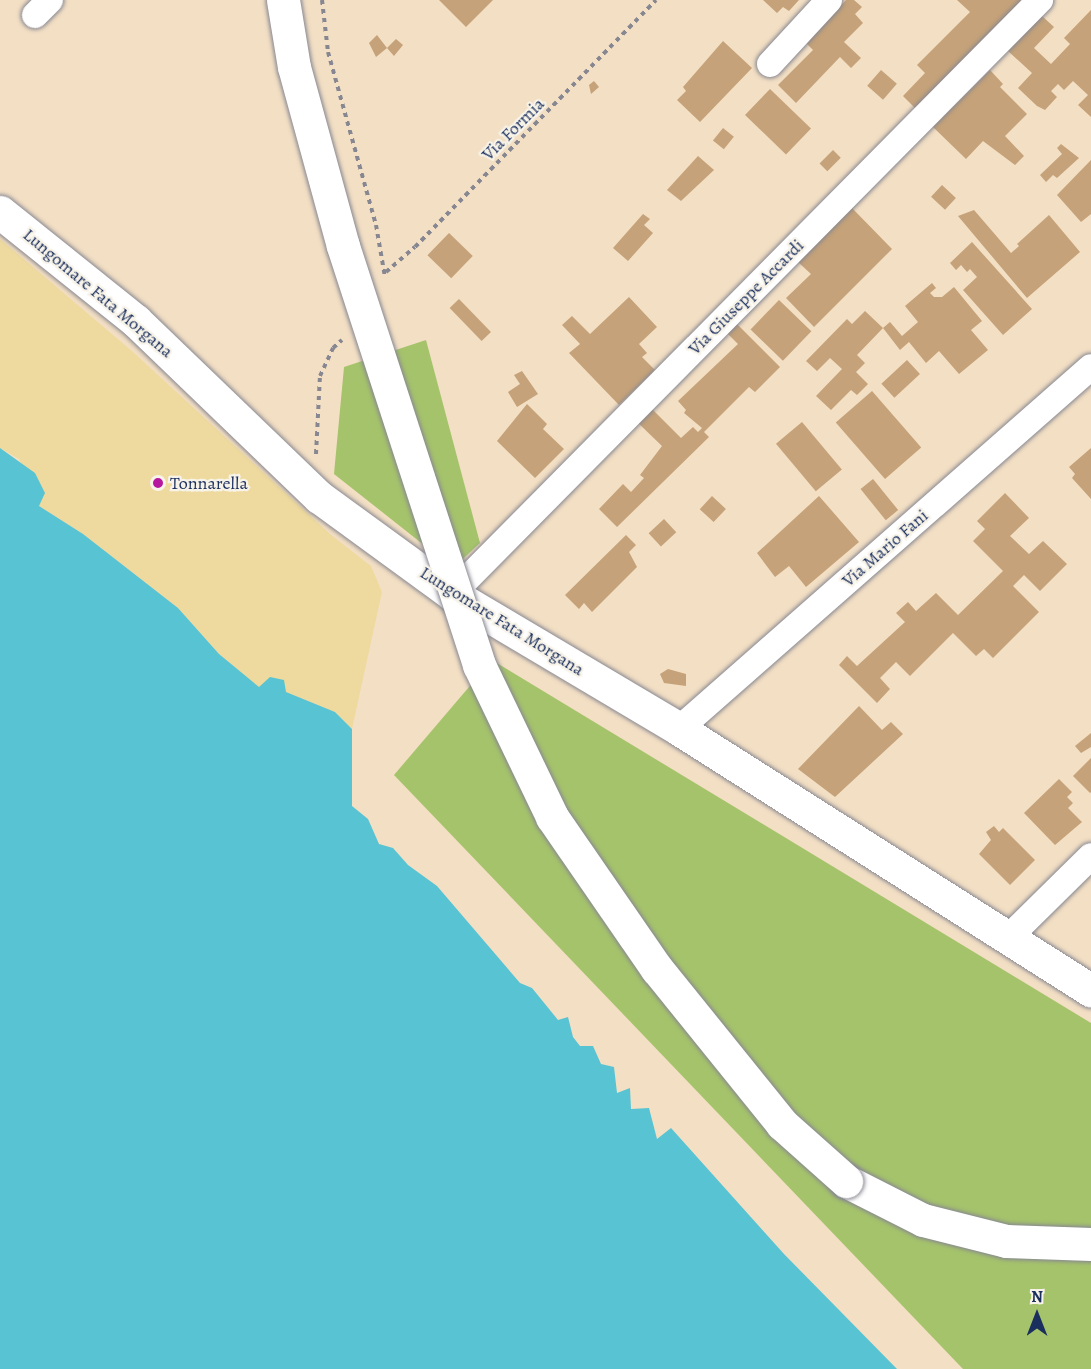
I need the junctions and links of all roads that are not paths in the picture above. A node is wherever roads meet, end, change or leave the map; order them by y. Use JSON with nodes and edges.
{"nodes":[{"id":1,"x":283,"y":0,"type":"edge"},
{"id":2,"x":829,"y":0,"type":"edge"},
{"id":3,"x":1040,"y":0,"type":"edge"},
{"id":4,"x":770,"y":64,"type":"dead end"},
{"id":5,"x":0,"y":212,"type":"edge"},
{"id":6,"x":1091,"y":367,"type":"edge"},
{"id":7,"x":452,"y":594,"type":"junction"},
{"id":8,"x":679,"y":729,"type":"junction"},
{"id":9,"x":1091,"y":856,"type":"edge"},
{"id":10,"x":961,"y":907,"type":"junction"},
{"id":11,"x":1009,"y":937,"type":"junction"},
{"id":12,"x":1091,"y":990,"type":"edge"},
{"id":13,"x":1091,"y":1010,"type":"edge"},
{"id":14,"x":1091,"y":1244,"type":"edge"}],
"edges":[{"from":1,"to":14,"type":"main road","bridge":true},
{"from":2,"to":4,"type":"street"},
{"from":3,"to":7,"type":"street","name":"Via Giuseppe Accardi"},
{"from":5,"to":7,"type":"main road","name":"Lungomare Fata Morgana"},
{"from":6,"to":8,"type":"street","name":"Via Mario Fani"},
{"from":7,"to":8,"type":"main road","name":"Lungomare Fata Morgana"},
{"from":8,"to":10,"type":"main road","name":"Lungomare Fata Morgana"},
{"from":9,"to":11,"type":"street"},
{"from":10,"to":11,"type":"main road"},
{"from":10,"to":13,"type":"main road"},
{"from":11,"to":12,"type":"main road"}]}
